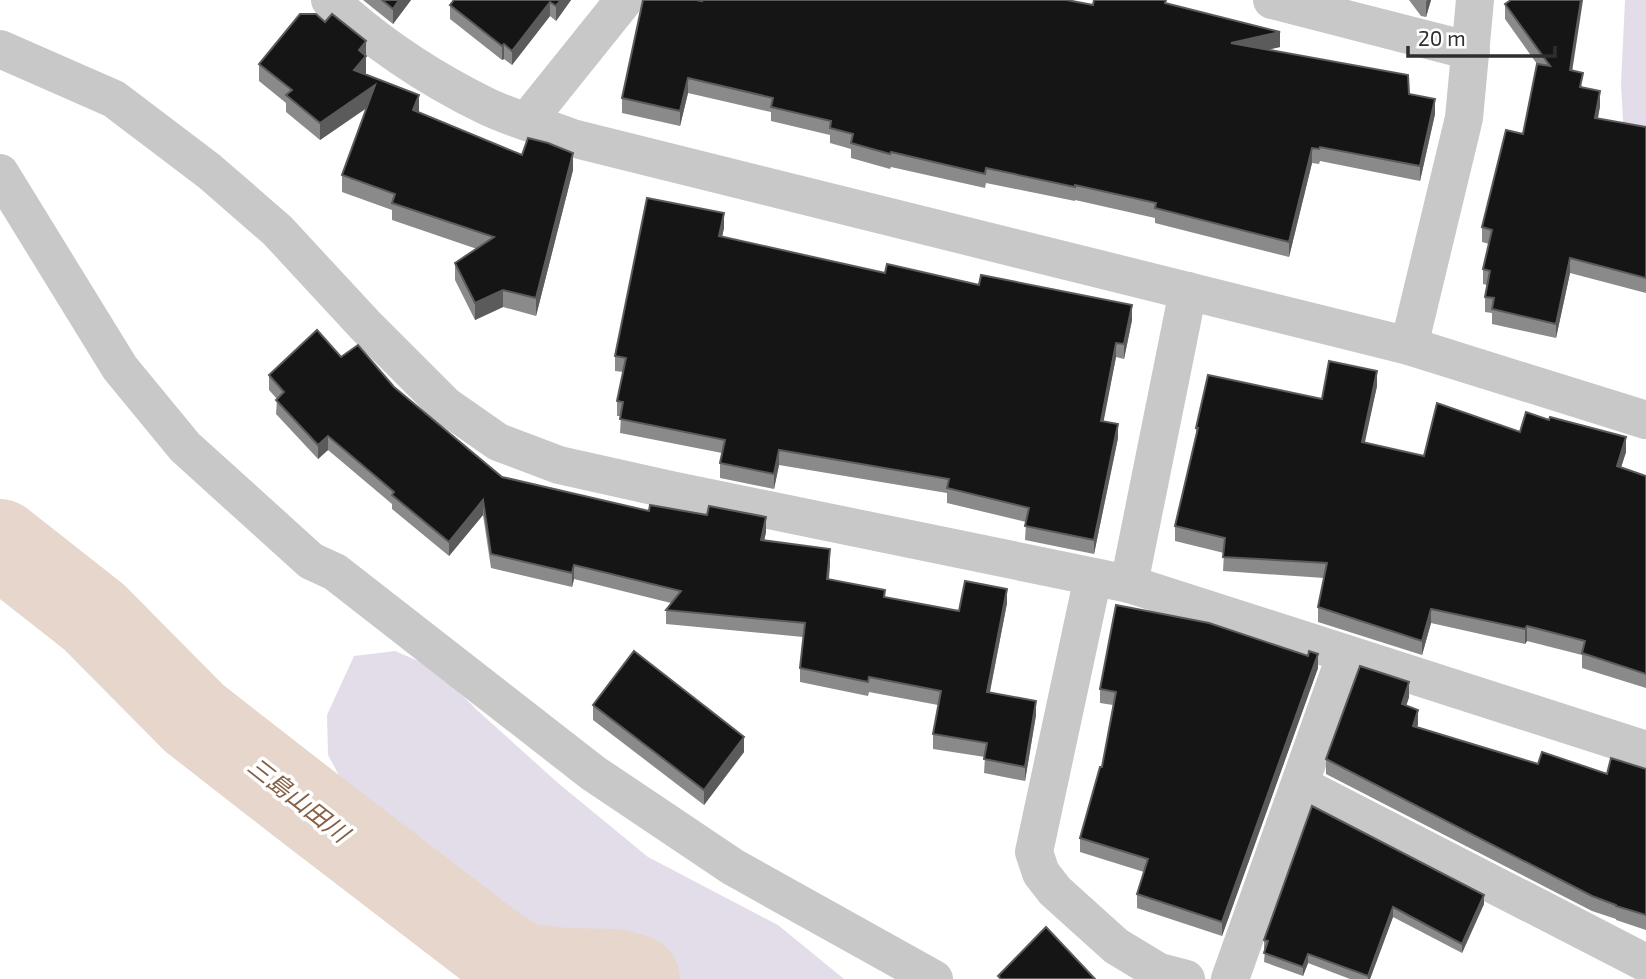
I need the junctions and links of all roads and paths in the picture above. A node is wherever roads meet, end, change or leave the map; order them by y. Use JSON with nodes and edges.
{"nodes":[{"id":1,"x":330,"y":0,"type":"edge"},
{"id":2,"x":624,"y":0,"type":"edge"},
{"id":3,"x":1272,"y":0,"type":"edge"},
{"id":4,"x":1475,"y":0,"type":"edge"},
{"id":5,"x":0,"y":49,"type":"edge"},
{"id":6,"x":1471,"y":51,"type":"junction"},
{"id":7,"x":527,"y":121,"type":"junction"},
{"id":8,"x":0,"y":173,"type":"edge"},
{"id":9,"x":1188,"y":291,"type":"junction"},
{"id":10,"x":1409,"y":346,"type":"junction"},
{"id":11,"x":1646,"y":420,"type":"edge"},
{"id":12,"x":1111,"y":580,"type":"junction"},
{"id":13,"x":1346,"y":654,"type":"junction"},
{"id":14,"x":1646,"y":750,"type":"edge"},
{"id":15,"x":1300,"y":785,"type":"junction"},
{"id":16,"x":1646,"y":963,"type":"edge"},
{"id":17,"x":934,"y":979,"type":"edge"},
{"id":18,"x":1186,"y":979,"type":"edge"},
{"id":19,"x":1230,"y":979,"type":"edge"}],
"edges":[{"from":1,"to":7,"type":"street"},
{"from":2,"to":7,"type":"street"},
{"from":3,"to":6,"type":"street"},
{"from":4,"to":6,"type":"street"},
{"from":5,"to":12,"type":"street"},
{"from":6,"to":10,"type":"street"},
{"from":7,"to":9,"type":"street"},
{"from":8,"to":17,"type":"street"},
{"from":9,"to":10,"type":"street"},
{"from":9,"to":12,"type":"street"},
{"from":10,"to":11,"type":"street"},
{"from":12,"to":13,"type":"street"},
{"from":12,"to":18,"type":"street"},
{"from":13,"to":14,"type":"street"},
{"from":13,"to":15,"type":"street"},
{"from":15,"to":16,"type":"street"},
{"from":15,"to":19,"type":"street"}]}
